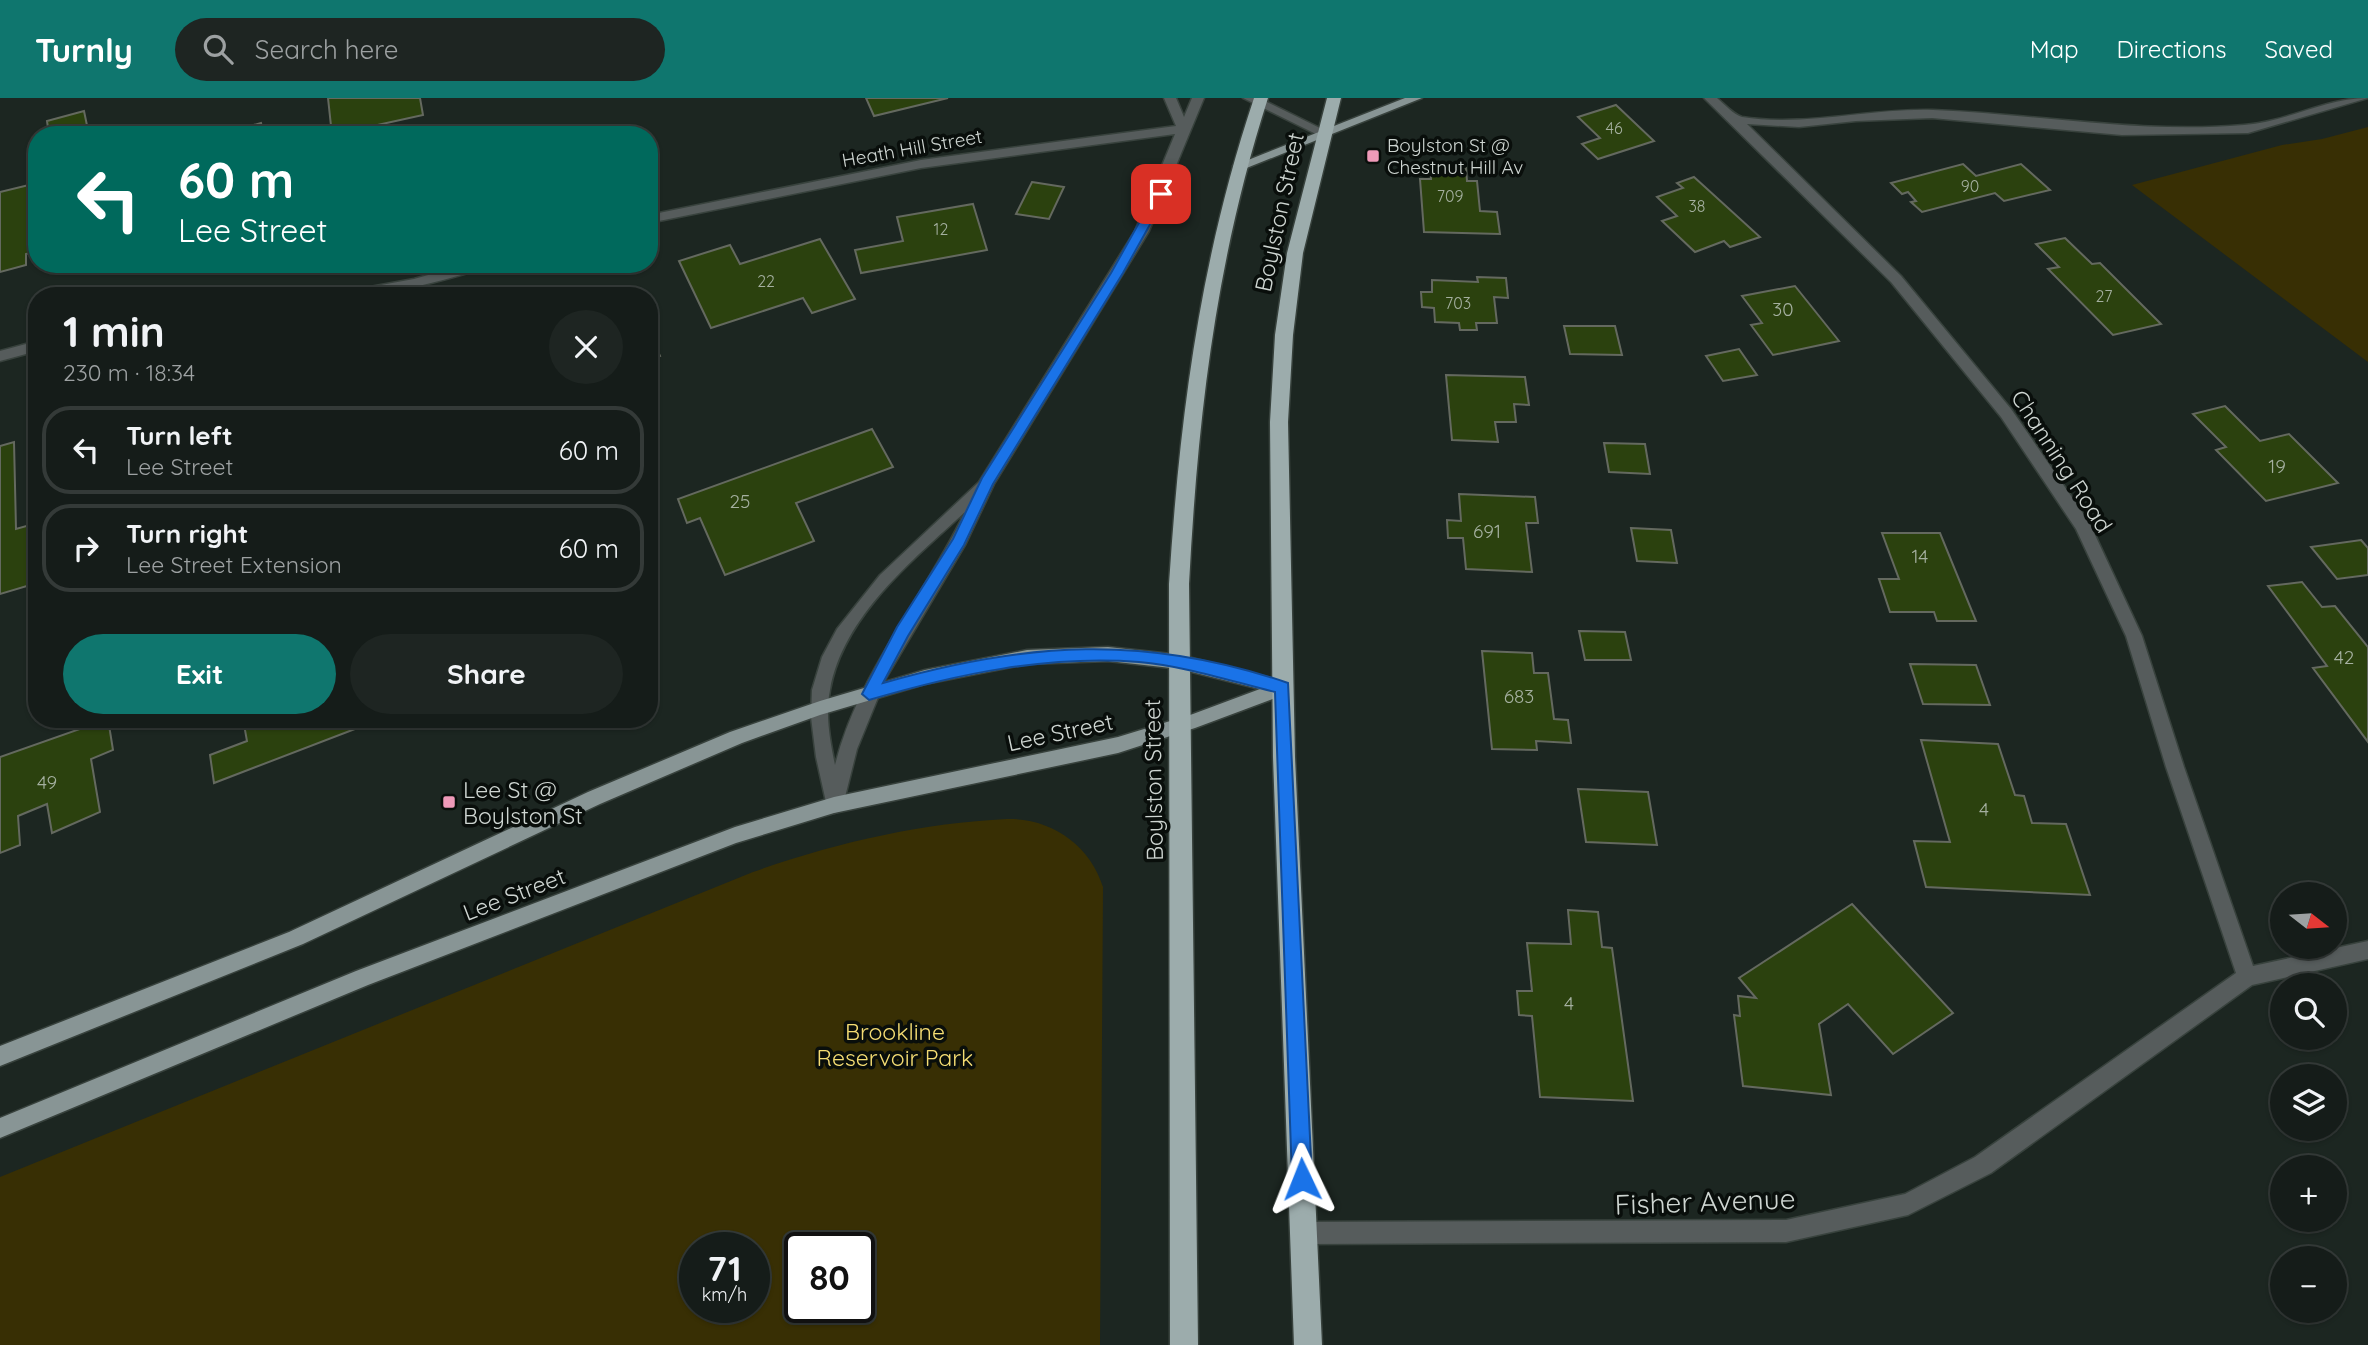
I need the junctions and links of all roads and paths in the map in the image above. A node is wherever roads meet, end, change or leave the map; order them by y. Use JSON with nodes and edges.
{"nodes":[{"id":1,"x":1170,"y":98,"type":"edge"},
{"id":2,"x":1198,"y":98,"type":"edge"},
{"id":3,"x":1334,"y":98,"type":"edge"},
{"id":4,"x":1416,"y":98,"type":"edge"},
{"id":5,"x":1710,"y":98,"type":"edge"},
{"id":6,"x":2362,"y":98,"type":"edge"},
{"id":7,"x":1256,"y":100,"type":"edge"},
{"id":8,"x":1737,"y":120,"type":"junction"},
{"id":9,"x":1183,"y":129,"type":"junction"},
{"id":10,"x":1324,"y":133,"type":"junction"},
{"id":11,"x":1238,"y":166,"type":"junction"},
{"id":12,"x":658,"y":217,"type":"edge"},
{"id":13,"x":452,"y":273,"type":"edge"},
{"id":14,"x":398,"y":287,"type":"edge"},
{"id":15,"x":28,"y":348,"type":"edge"},
{"id":16,"x":0,"y":356,"type":"edge"},
{"id":17,"x":987,"y":482,"type":"junction"},
{"id":18,"x":1180,"y":662,"type":"junction"},
{"id":19,"x":1283,"y":688,"type":"junction"},
{"id":20,"x":869,"y":694,"type":"junction"},
{"id":21,"x":820,"y":708,"type":"junction"},
{"id":22,"x":1181,"y":726,"type":"junction"},
{"id":23,"x":834,"y":805,"type":"junction"},
{"id":24,"x":2368,"y":950,"type":"edge"},
{"id":25,"x":2247,"y":977,"type":"junction"},
{"id":26,"x":0,"y":1056,"type":"edge"},
{"id":27,"x":0,"y":1128,"type":"edge"},
{"id":28,"x":1304,"y":1233,"type":"junction"},
{"id":29,"x":1184,"y":1345,"type":"edge"},
{"id":30,"x":1308,"y":1345,"type":"edge"}],
"edges":[{"from":1,"to":9,"type":"street"},
{"from":2,"to":9,"type":"street"},
{"from":3,"to":10,"type":"highway","name":"Boylston Street"},
{"from":4,"to":10,"type":"main road"},
{"from":5,"to":8,"type":"street","name":"Channing Road"},
{"from":6,"to":8,"type":"street"},
{"from":7,"to":10,"type":"street"},
{"from":7,"to":11,"type":"highway","name":"Boylston Street"},
{"from":8,"to":25,"type":"street","name":"Channing Road"},
{"from":9,"to":12,"type":"street","name":"Heath Hill Street"},
{"from":9,"to":17,"type":"street"},
{"from":10,"to":11,"type":"main road"},
{"from":10,"to":19,"type":"highway","name":"Boylston Street"},
{"from":11,"to":18,"type":"highway","name":"Boylston Street"},
{"from":13,"to":14,"type":"street"},
{"from":15,"to":16,"type":"street"},
{"from":17,"to":20,"type":"street"},
{"from":17,"to":21,"type":"street"},
{"from":18,"to":19,"type":"main road","name":"Lee Street"},
{"from":18,"to":20,"type":"main road","name":"Lee Street"},
{"from":18,"to":22,"type":"highway","name":"Boylston Street"},
{"from":19,"to":22,"type":"main road","name":"Lee Street"},
{"from":19,"to":28,"type":"highway","name":"Boylston Street"},
{"from":20,"to":21,"type":"main road","name":"Lee Street"},
{"from":20,"to":23,"type":"street"},
{"from":21,"to":23,"type":"street"},
{"from":21,"to":26,"type":"main road","name":"Lee Street"},
{"from":22,"to":23,"type":"main road","name":"Lee Street"},
{"from":22,"to":29,"type":"highway","name":"Boylston Street"},
{"from":23,"to":27,"type":"main road","name":"Lee Street"},
{"from":24,"to":25,"type":"street","name":"Fisher Avenue"},
{"from":25,"to":28,"type":"street","name":"Fisher Avenue"},
{"from":28,"to":30,"type":"highway","name":"Boylston Street"}]}
